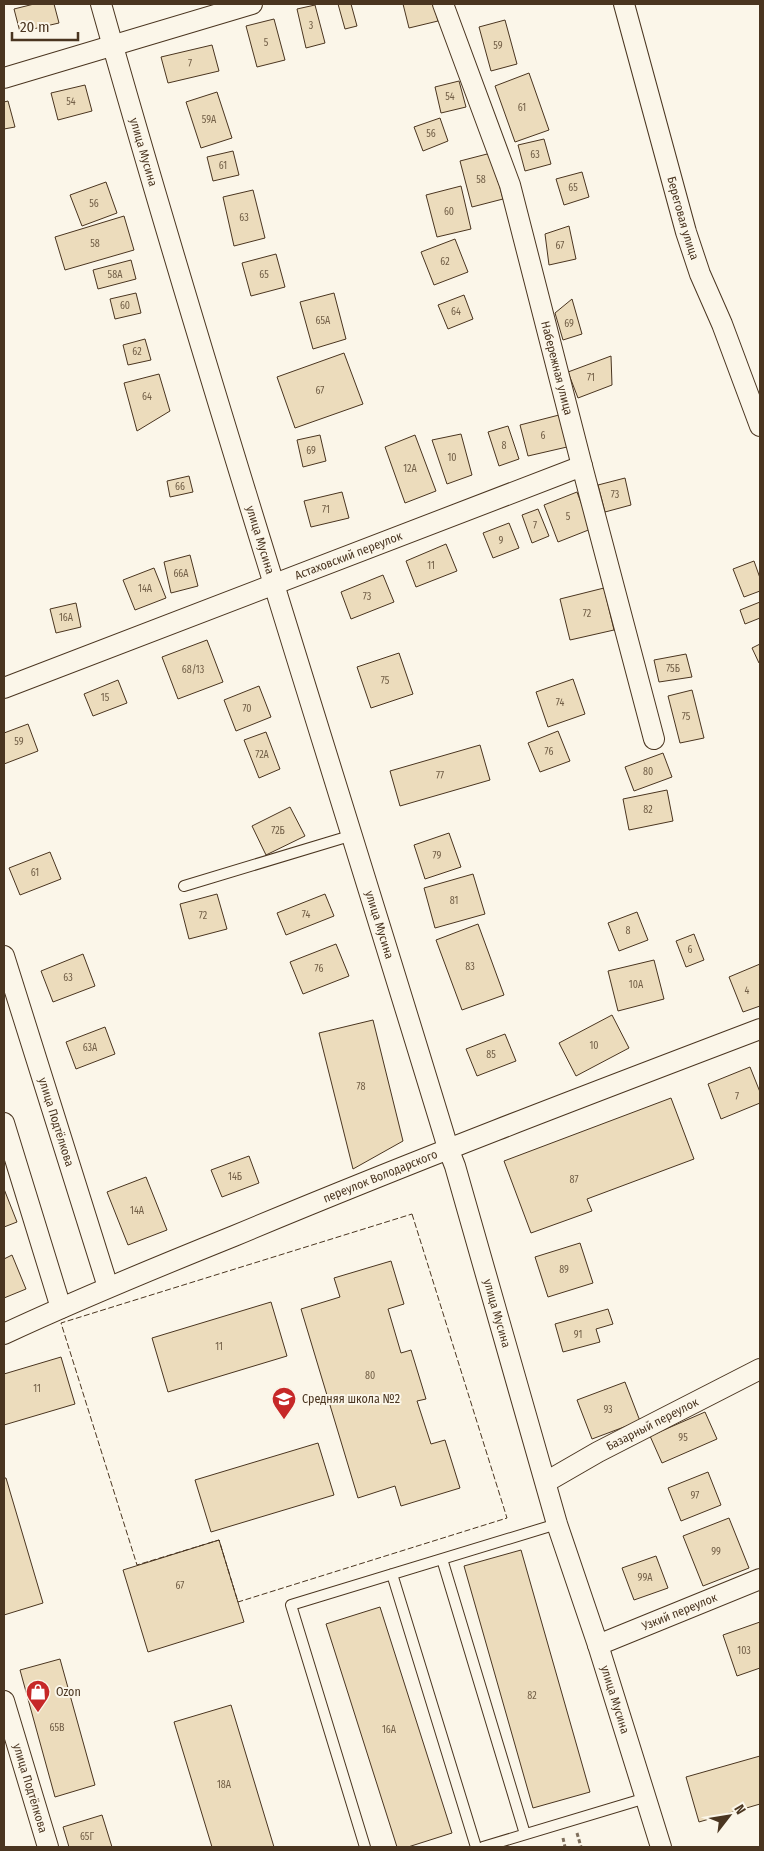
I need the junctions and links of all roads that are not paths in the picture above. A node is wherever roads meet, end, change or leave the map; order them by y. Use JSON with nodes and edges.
{"nodes":[{"id":1,"x":101,"y":4,"type":"edge"},
{"id":2,"x":252,"y":4,"type":"edge"},
{"id":3,"x":443,"y":4,"type":"edge"},
{"id":4,"x":624,"y":4,"type":"edge"},
{"id":5,"x":112,"y":45,"type":"junction"},
{"id":6,"x":4,"y":78,"type":"edge"},
{"id":7,"x":760,"y":426,"type":"edge"},
{"id":8,"x":582,"y":466,"type":"junction"},
{"id":9,"x":273,"y":585,"type":"junction"},
{"id":10,"x":4,"y":688,"type":"edge"},
{"id":11,"x":654,"y":740,"type":"dead end"},
{"id":12,"x":353,"y":835,"type":"junction"},
{"id":13,"x":184,"y":886,"type":"dead end"},
{"id":14,"x":4,"y":956,"type":"edge"},
{"id":15,"x":760,"y":1028,"type":"edge"},
{"id":16,"x":4,"y":1123,"type":"edge"},
{"id":17,"x":448,"y":1148,"type":"junction"},
{"id":18,"x":108,"y":1287,"type":"junction"},
{"id":19,"x":61,"y":1308,"type":"junction"},
{"id":20,"x":4,"y":1334,"type":"edge"},
{"id":21,"x":760,"y":1369,"type":"edge"},
{"id":22,"x":546,"y":1482,"type":"junction"},
{"id":23,"x":557,"y":1524,"type":"junction"},
{"id":24,"x":442,"y":1560,"type":"junction"},
{"id":25,"x":392,"y":1574,"type":"junction"},
{"id":26,"x":760,"y":1580,"type":"edge"},
{"id":27,"x":598,"y":1645,"type":"junction"},
{"id":28,"x":4,"y":1701,"type":"edge"},
{"id":29,"x":646,"y":1798,"type":"junction"},
{"id":30,"x":525,"y":1834,"type":"junction"},
{"id":31,"x":48,"y":1847,"type":"edge"},
{"id":32,"x":365,"y":1847,"type":"edge"},
{"id":33,"x":476,"y":1847,"type":"edge"},
{"id":34,"x":483,"y":1847,"type":"edge"},
{"id":35,"x":661,"y":1847,"type":"edge"}],
"edges":[{"from":1,"to":5,"type":"street","name":"улица Мусина"},
{"from":2,"to":5,"type":"street"},
{"from":3,"to":8,"type":"street","name":"Набережная улица"},
{"from":4,"to":7,"type":"street","name":"Береговая улица"},
{"from":5,"to":6,"type":"street"},
{"from":5,"to":9,"type":"street","name":"улица Мусина"},
{"from":8,"to":9,"type":"street","name":"Астаховский переулок"},
{"from":8,"to":11,"type":"street","name":"Набережная улица"},
{"from":9,"to":10,"type":"street","name":"Астаховский переулок"},
{"from":9,"to":12,"type":"street","name":"улица Мусина"},
{"from":12,"to":13,"type":"lane"},
{"from":12,"to":17,"type":"street","name":"улица Мусина"},
{"from":14,"to":18,"type":"street","name":"улица Подтёлкова"},
{"from":15,"to":17,"type":"street","name":"переулок Володарского"},
{"from":16,"to":19,"type":"street"},
{"from":17,"to":18,"type":"street","name":"переулок Володарского"},
{"from":17,"to":22,"type":"street","name":"улица Мусина"},
{"from":18,"to":19,"type":"street","name":"переулок Володарского"},
{"from":19,"to":20,"type":"street","name":"переулок Володарского"},
{"from":21,"to":22,"type":"street","name":"Базарный переулок"},
{"from":22,"to":23,"type":"street","name":"улица Мусина"},
{"from":23,"to":24,"type":"lane"},
{"from":23,"to":27,"type":"street","name":"улица Мусина"},
{"from":24,"to":25,"type":"lane"},
{"from":24,"to":30,"type":"lane"},
{"from":25,"to":32,"type":"lane"},
{"from":25,"to":33,"type":"lane"},
{"from":26,"to":27,"type":"street","name":"Узкий переулок"},
{"from":27,"to":29,"type":"street","name":"улица Мусина"},
{"from":28,"to":31,"type":"street","name":"улица Подтёлкова"},
{"from":29,"to":30,"type":"lane"},
{"from":29,"to":35,"type":"street","name":"улица Мусина"},
{"from":30,"to":34,"type":"lane"}]}
